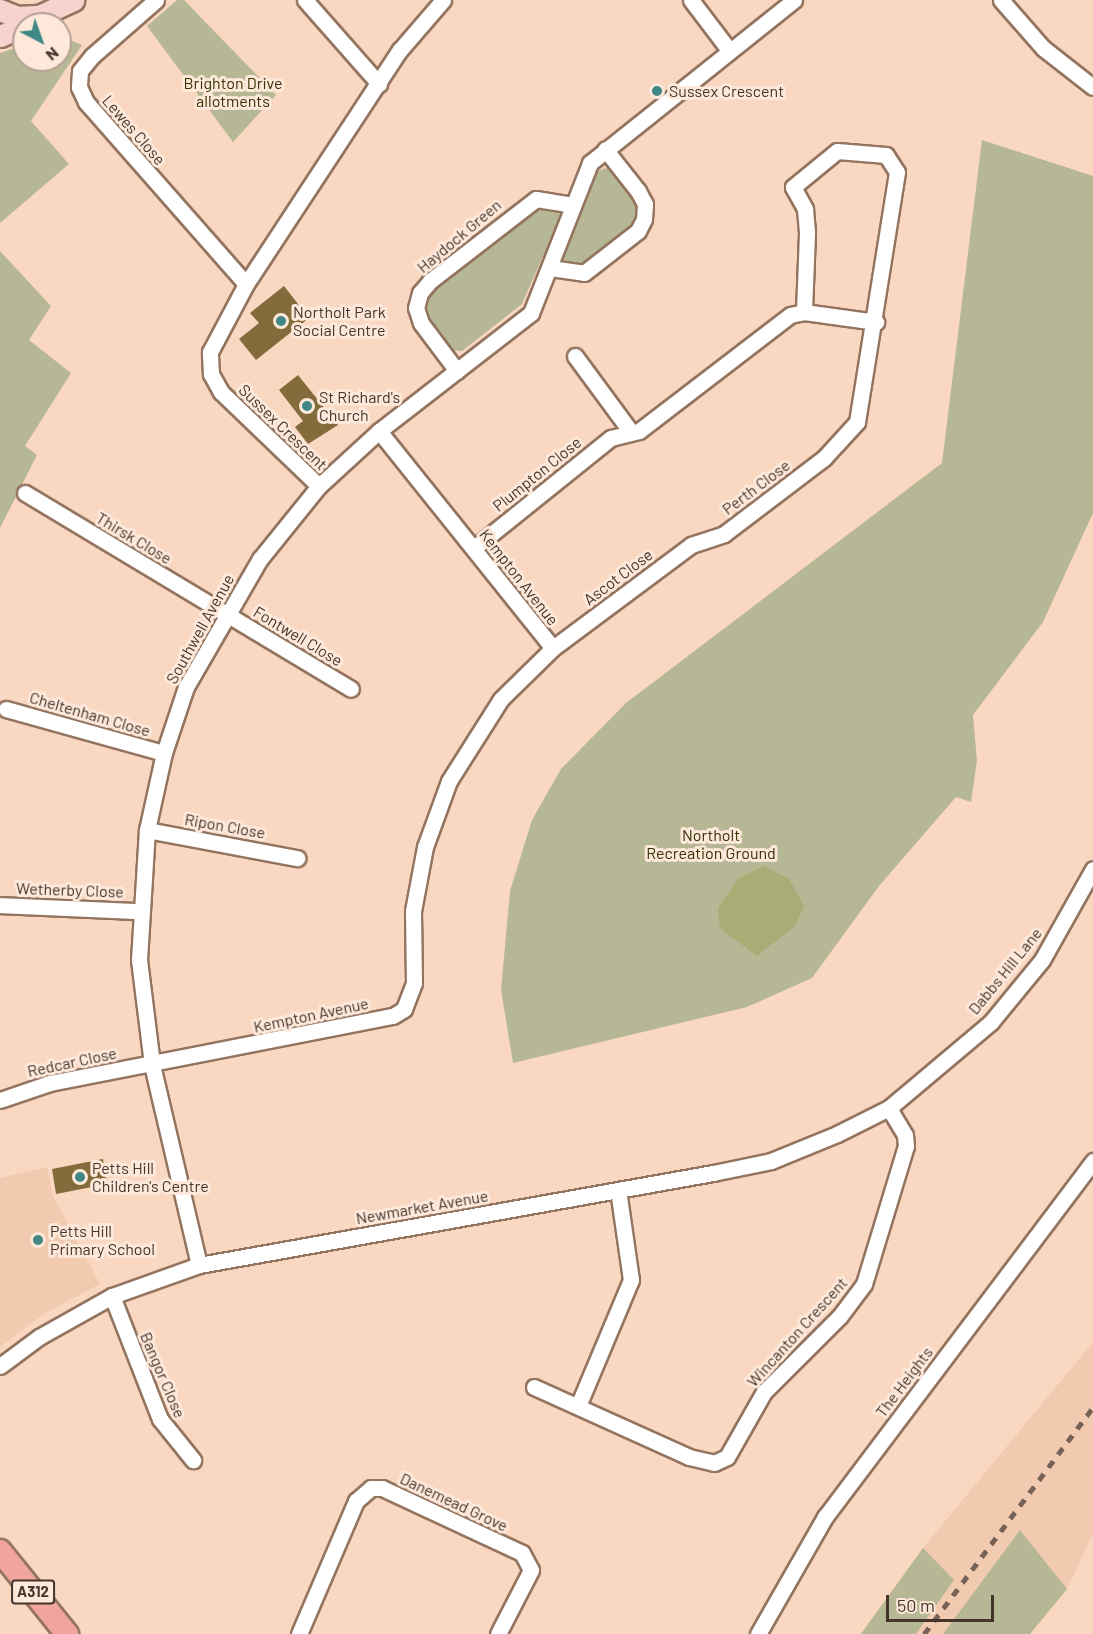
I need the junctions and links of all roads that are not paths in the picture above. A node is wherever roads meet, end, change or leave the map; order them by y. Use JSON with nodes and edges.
{"nodes":[{"id":1,"x":74,"y":0,"type":"edge"},
{"id":2,"x":156,"y":0,"type":"edge"},
{"id":3,"x":306,"y":0,"type":"edge"},
{"id":4,"x":443,"y":0,"type":"edge"},
{"id":5,"x":691,"y":0,"type":"edge"},
{"id":6,"x":794,"y":0,"type":"edge"},
{"id":7,"x":1001,"y":0,"type":"edge"},
{"id":8,"x":51,"y":12,"type":"edge"},
{"id":9,"x":9,"y":19,"type":"edge"},
{"id":10,"x":0,"y":36,"type":"edge"},
{"id":11,"x":729,"y":50,"type":"junction"},
{"id":12,"x":379,"y":84,"type":"junction"},
{"id":13,"x":1093,"y":87,"type":"edge"},
{"id":14,"x":605,"y":148,"type":"junction"},
{"id":15,"x":573,"y":205,"type":"junction"},
{"id":16,"x":550,"y":268,"type":"junction"},
{"id":17,"x":246,"y":284,"type":"junction"},
{"id":18,"x":804,"y":312,"type":"junction"},
{"id":19,"x":876,"y":322,"type":"junction"},
{"id":20,"x":575,"y":356,"type":"dead end"},
{"id":21,"x":457,"y":370,"type":"junction"},
{"id":22,"x":379,"y":431,"type":"junction"},
{"id":23,"x":628,"y":432,"type":"junction"},
{"id":24,"x":319,"y":486,"type":"junction"},
{"id":25,"x":24,"y":493,"type":"dead end"},
{"id":26,"x":708,"y":540,"type":"joint"},
{"id":27,"x":474,"y":548,"type":"junction"},
{"id":28,"x":226,"y":613,"type":"junction"},
{"id":29,"x":553,"y":648,"type":"junction"},
{"id":30,"x":351,"y":689,"type":"dead end"},
{"id":31,"x":6,"y":709,"type":"dead end"},
{"id":32,"x":164,"y":753,"type":"junction"},
{"id":33,"x":147,"y":830,"type":"junction"},
{"id":34,"x":297,"y":858,"type":"dead end"},
{"id":35,"x":1093,"y":868,"type":"edge"},
{"id":36,"x":0,"y":905,"type":"edge"},
{"id":37,"x":139,"y":911,"type":"junction"},
{"id":38,"x":152,"y":1064,"type":"junction"},
{"id":39,"x":0,"y":1100,"type":"edge"},
{"id":40,"x":889,"y":1108,"type":"junction"},
{"id":41,"x":866,"y":1120,"type":"joint"},
{"id":42,"x":1093,"y":1161,"type":"edge"},
{"id":43,"x":618,"y":1190,"type":"junction"},
{"id":44,"x":199,"y":1265,"type":"junction"},
{"id":45,"x":112,"y":1296,"type":"junction"},
{"id":46,"x":0,"y":1366,"type":"edge"},
{"id":47,"x":534,"y":1387,"type":"dead end"},
{"id":48,"x":578,"y":1406,"type":"junction"},
{"id":49,"x":193,"y":1460,"type":"dead end"},
{"id":50,"x":0,"y":1551,"type":"edge"},
{"id":51,"x":67,"y":1634,"type":"edge"},
{"id":52,"x":299,"y":1634,"type":"edge"},
{"id":53,"x":498,"y":1634,"type":"edge"},
{"id":54,"x":758,"y":1634,"type":"edge"}],
"edges":[{"from":1,"to":8,"type":"street"},
{"from":2,"to":17,"type":"street","name":"Lewes Close"},
{"from":3,"to":12,"type":"street"},
{"from":4,"to":12,"type":"street","name":"Sussex Crescent"},
{"from":5,"to":11,"type":"street"},
{"from":6,"to":11,"type":"street","name":"Southwell Avenue"},
{"from":7,"to":13,"type":"street"},
{"from":9,"to":10,"type":"street"},
{"from":11,"to":14,"type":"street","name":"Southwell Avenue"},
{"from":12,"to":17,"type":"street","name":"Sussex Crescent"},
{"from":14,"to":15,"type":"street","name":"Southwell Avenue"},
{"from":14,"to":16,"type":"street"},
{"from":15,"to":16,"type":"street","name":"Southwell Avenue"},
{"from":15,"to":21,"type":"street","name":"Haydock Green"},
{"from":16,"to":21,"type":"street","name":"Southwell Avenue"},
{"from":17,"to":24,"type":"street","name":"Sussex Crescent"},
{"from":18,"to":19,"type":"street"},
{"from":18,"to":19,"type":"street","name":"Perth Close"},
{"from":18,"to":23,"type":"street","name":"Plumpton Close"},
{"from":19,"to":26,"type":"street","name":"Perth Close"},
{"from":20,"to":23,"type":"street"},
{"from":21,"to":22,"type":"street","name":"Southwell Avenue"},
{"from":22,"to":24,"type":"street","name":"Southwell Avenue"},
{"from":22,"to":27,"type":"street","name":"Kempton Avenue"},
{"from":23,"to":27,"type":"street","name":"Plumpton Close"},
{"from":24,"to":28,"type":"street","name":"Southwell Avenue"},
{"from":25,"to":28,"type":"street","name":"Thirsk Close"},
{"from":26,"to":29,"type":"street","name":"Ascot Close"},
{"from":27,"to":29,"type":"street","name":"Kempton Avenue"},
{"from":28,"to":30,"type":"street","name":"Fontwell Close"},
{"from":28,"to":32,"type":"street","name":"Southwell Avenue"},
{"from":29,"to":38,"type":"street","name":"Kempton Avenue"},
{"from":31,"to":32,"type":"street","name":"Cheltenham Close"},
{"from":32,"to":33,"type":"street","name":"Southwell Avenue"},
{"from":33,"to":34,"type":"street","name":"Ripon Close"},
{"from":33,"to":37,"type":"street","name":"Southwell Avenue"},
{"from":35,"to":40,"type":"street","name":"Dabbs Hill Lane"},
{"from":36,"to":37,"type":"street","name":"Wetherby Close"},
{"from":37,"to":38,"type":"street","name":"Southwell Avenue"},
{"from":38,"to":39,"type":"street","name":"Redcar Close"},
{"from":38,"to":44,"type":"street","name":"Southwell Avenue"},
{"from":40,"to":41,"type":"street","name":"Dabbs Hill Lane"},
{"from":40,"to":48,"type":"street","name":"Wincanton Crescent"},
{"from":41,"to":43,"type":"street","name":"Newmarket Avenue"},
{"from":42,"to":54,"type":"street","name":"The Heights"},
{"from":43,"to":44,"type":"street","name":"Newmarket Avenue"},
{"from":43,"to":48,"type":"street"},
{"from":44,"to":45,"type":"street","name":"Newmarket Avenue"},
{"from":45,"to":46,"type":"street","name":"Newmarket Avenue"},
{"from":45,"to":49,"type":"street","name":"Bangor Close"},
{"from":47,"to":48,"type":"street","name":"Wincanton Crescent"},
{"from":50,"to":51,"type":"main road","number":"A312"},
{"from":52,"to":53,"type":"street","name":"Danemead Grove"}]}
